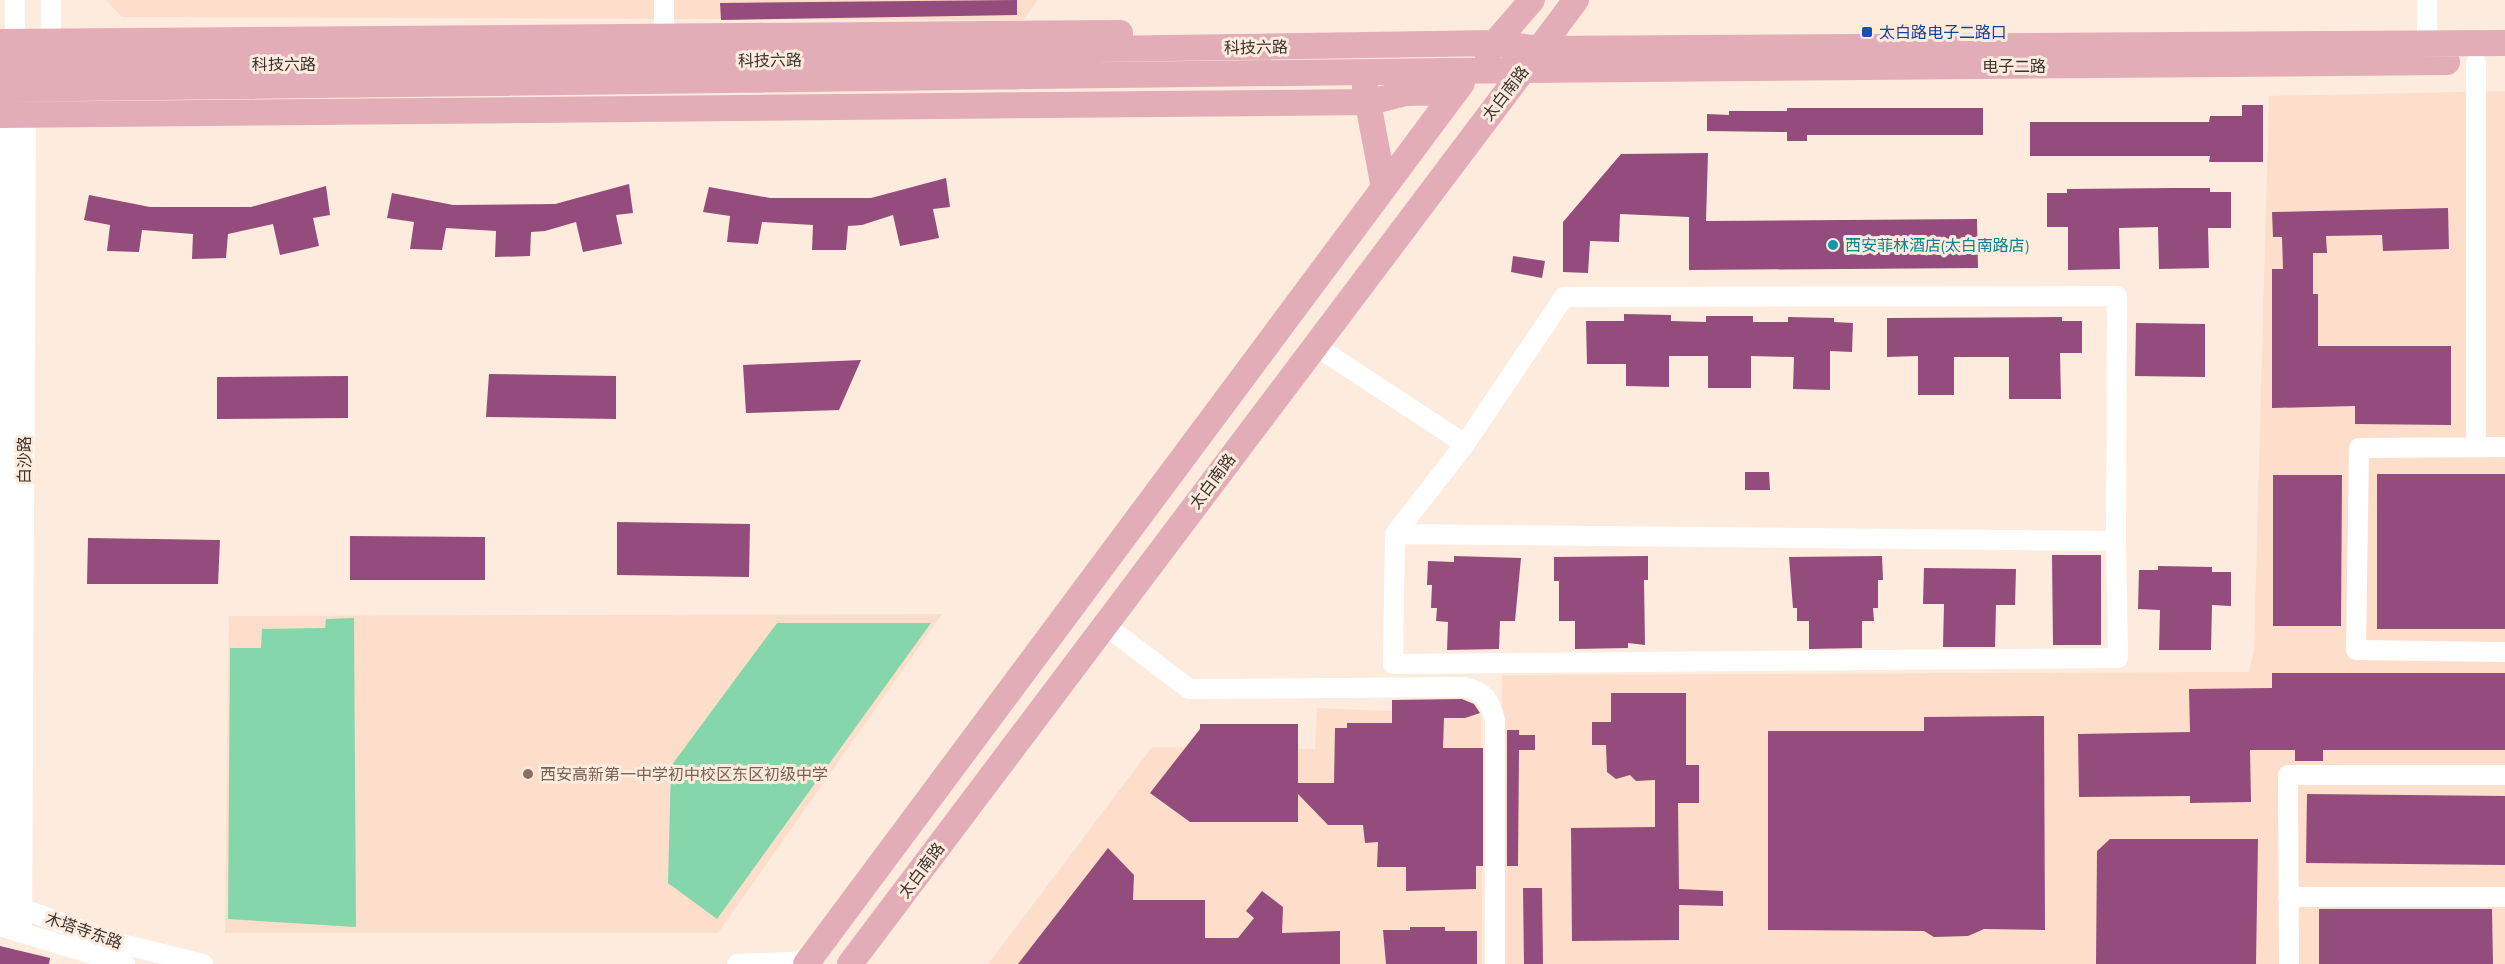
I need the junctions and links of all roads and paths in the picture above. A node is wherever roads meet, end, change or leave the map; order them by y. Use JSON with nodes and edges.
{"nodes":[{"id":1,"x":15,"y":0,"type":"edge"},
{"id":2,"x":51,"y":0,"type":"edge"},
{"id":3,"x":664,"y":0,"type":"edge"},
{"id":4,"x":1532,"y":0,"type":"edge"},
{"id":5,"x":1576,"y":0,"type":"edge"},
{"id":6,"x":2427,"y":0,"type":"edge"},
{"id":7,"x":1502,"y":36,"type":"junction"},
{"id":8,"x":2505,"y":44,"type":"edge"},
{"id":9,"x":1539,"y":50,"type":"junction"},
{"id":10,"x":51,"y":54,"type":"junction"},
{"id":11,"x":2427,"y":54,"type":"junction"},
{"id":12,"x":665,"y":60,"type":"junction"},
{"id":13,"x":2505,"y":61,"type":"edge"},
{"id":14,"x":2476,"y":62,"type":"junction"},
{"id":15,"x":1522,"y":70,"type":"junction"},
{"id":16,"x":1471,"y":71,"type":"junction"},
{"id":17,"x":1361,"y":72,"type":"junction"},
{"id":18,"x":9,"y":83,"type":"edge"},
{"id":19,"x":1455,"y":92,"type":"junction"},
{"id":20,"x":1370,"y":102,"type":"junction"},
{"id":21,"x":1384,"y":188,"type":"junction"},
{"id":22,"x":1314,"y":345,"type":"junction"},
{"id":23,"x":1465,"y":444,"type":"junction"},
{"id":24,"x":2476,"y":447,"type":"junction"},
{"id":25,"x":2505,"y":447,"type":"edge"},
{"id":26,"x":1395,"y":534,"type":"junction"},
{"id":27,"x":2116,"y":541,"type":"junction"},
{"id":28,"x":2,"y":549,"type":"edge"},
{"id":29,"x":1105,"y":625,"type":"junction"},
{"id":30,"x":2505,"y":652,"type":"edge"},
{"id":31,"x":2505,"y":776,"type":"edge"},
{"id":32,"x":2288,"y":897,"type":"junction"},
{"id":33,"x":2505,"y":897,"type":"edge"},
{"id":34,"x":23,"y":909,"type":"junction"},
{"id":35,"x":5,"y":921,"type":"edge"},
{"id":36,"x":808,"y":962,"type":"edge"},
{"id":37,"x":126,"y":964,"type":"edge"},
{"id":38,"x":202,"y":964,"type":"edge"},
{"id":39,"x":737,"y":964,"type":"edge"},
{"id":40,"x":850,"y":964,"type":"edge"},
{"id":41,"x":1495,"y":964,"type":"edge"},
{"id":42,"x":2289,"y":964,"type":"edge"}],
"edges":[{"from":1,"to":18,"type":"street","name":"白沙路"},
{"from":2,"to":10,"type":"street"},
{"from":3,"to":12,"type":"street"},
{"from":4,"to":7,"type":"main road"},
{"from":5,"to":9,"type":"main road","name":"太白南路"},
{"from":6,"to":11,"type":"street"},
{"from":7,"to":9,"type":"main road","name":"科技六路"},
{"from":7,"to":12,"type":"main road","name":"科技六路"},
{"from":7,"to":16,"type":"main road"},
{"from":8,"to":11,"type":"main road","name":"电子二路"},
{"from":9,"to":11,"type":"main road","name":"电子二路"},
{"from":9,"to":15,"type":"main road","name":"太白南路"},
{"from":10,"to":12,"type":"main road","name":"科技六路"},
{"from":10,"to":18,"type":"main road","name":"科技六路"},
{"from":11,"to":14,"type":"main road","name":"电子二路"},
{"from":11,"to":15,"type":"main road","name":"电子二路"},
{"from":12,"to":17,"type":"main road","name":"科技六路"},
{"from":12,"to":18,"type":"main road","name":"科技六路"},
{"from":13,"to":14,"type":"main road","name":"电子二路"},
{"from":14,"to":24,"type":"street"},
{"from":15,"to":16,"type":"main road","name":"科技六路"},
{"from":15,"to":22,"type":"main road","name":"太白南路"},
{"from":16,"to":17,"type":"main road","name":"科技六路"},
{"from":16,"to":19,"type":"main road"},
{"from":17,"to":20,"type":"main road"},
{"from":18,"to":20,"type":"main road"},
{"from":18,"to":28,"type":"street","name":"白沙路"},
{"from":18,"to":34,"type":"street","name":"白沙路"},
{"from":19,"to":20,"type":"main road"},
{"from":19,"to":21,"type":"main road"},
{"from":20,"to":21,"type":"main road"},
{"from":21,"to":36,"type":"main road"},
{"from":22,"to":23,"type":"street"},
{"from":22,"to":29,"type":"main road","name":"太白南路"},
{"from":23,"to":26,"type":"street"},
{"from":23,"to":27,"type":"street"},
{"from":24,"to":25,"type":"street"},
{"from":24,"to":30,"type":"street"},
{"from":26,"to":27,"type":"street"},
{"from":26,"to":27,"type":"street"},
{"from":28,"to":35,"type":"street","name":"白沙路"},
{"from":29,"to":40,"type":"main road","name":"太白南路"},
{"from":29,"to":41,"type":"street"},
{"from":31,"to":32,"type":"street"},
{"from":32,"to":33,"type":"street"},
{"from":32,"to":42,"type":"street"},
{"from":34,"to":35,"type":"street","name":"木塔寺东路"},
{"from":34,"to":38,"type":"street","name":"木塔寺东路"},
{"from":35,"to":37,"type":"street","name":"木塔寺东路"},
{"from":36,"to":39,"type":"street"}]}
